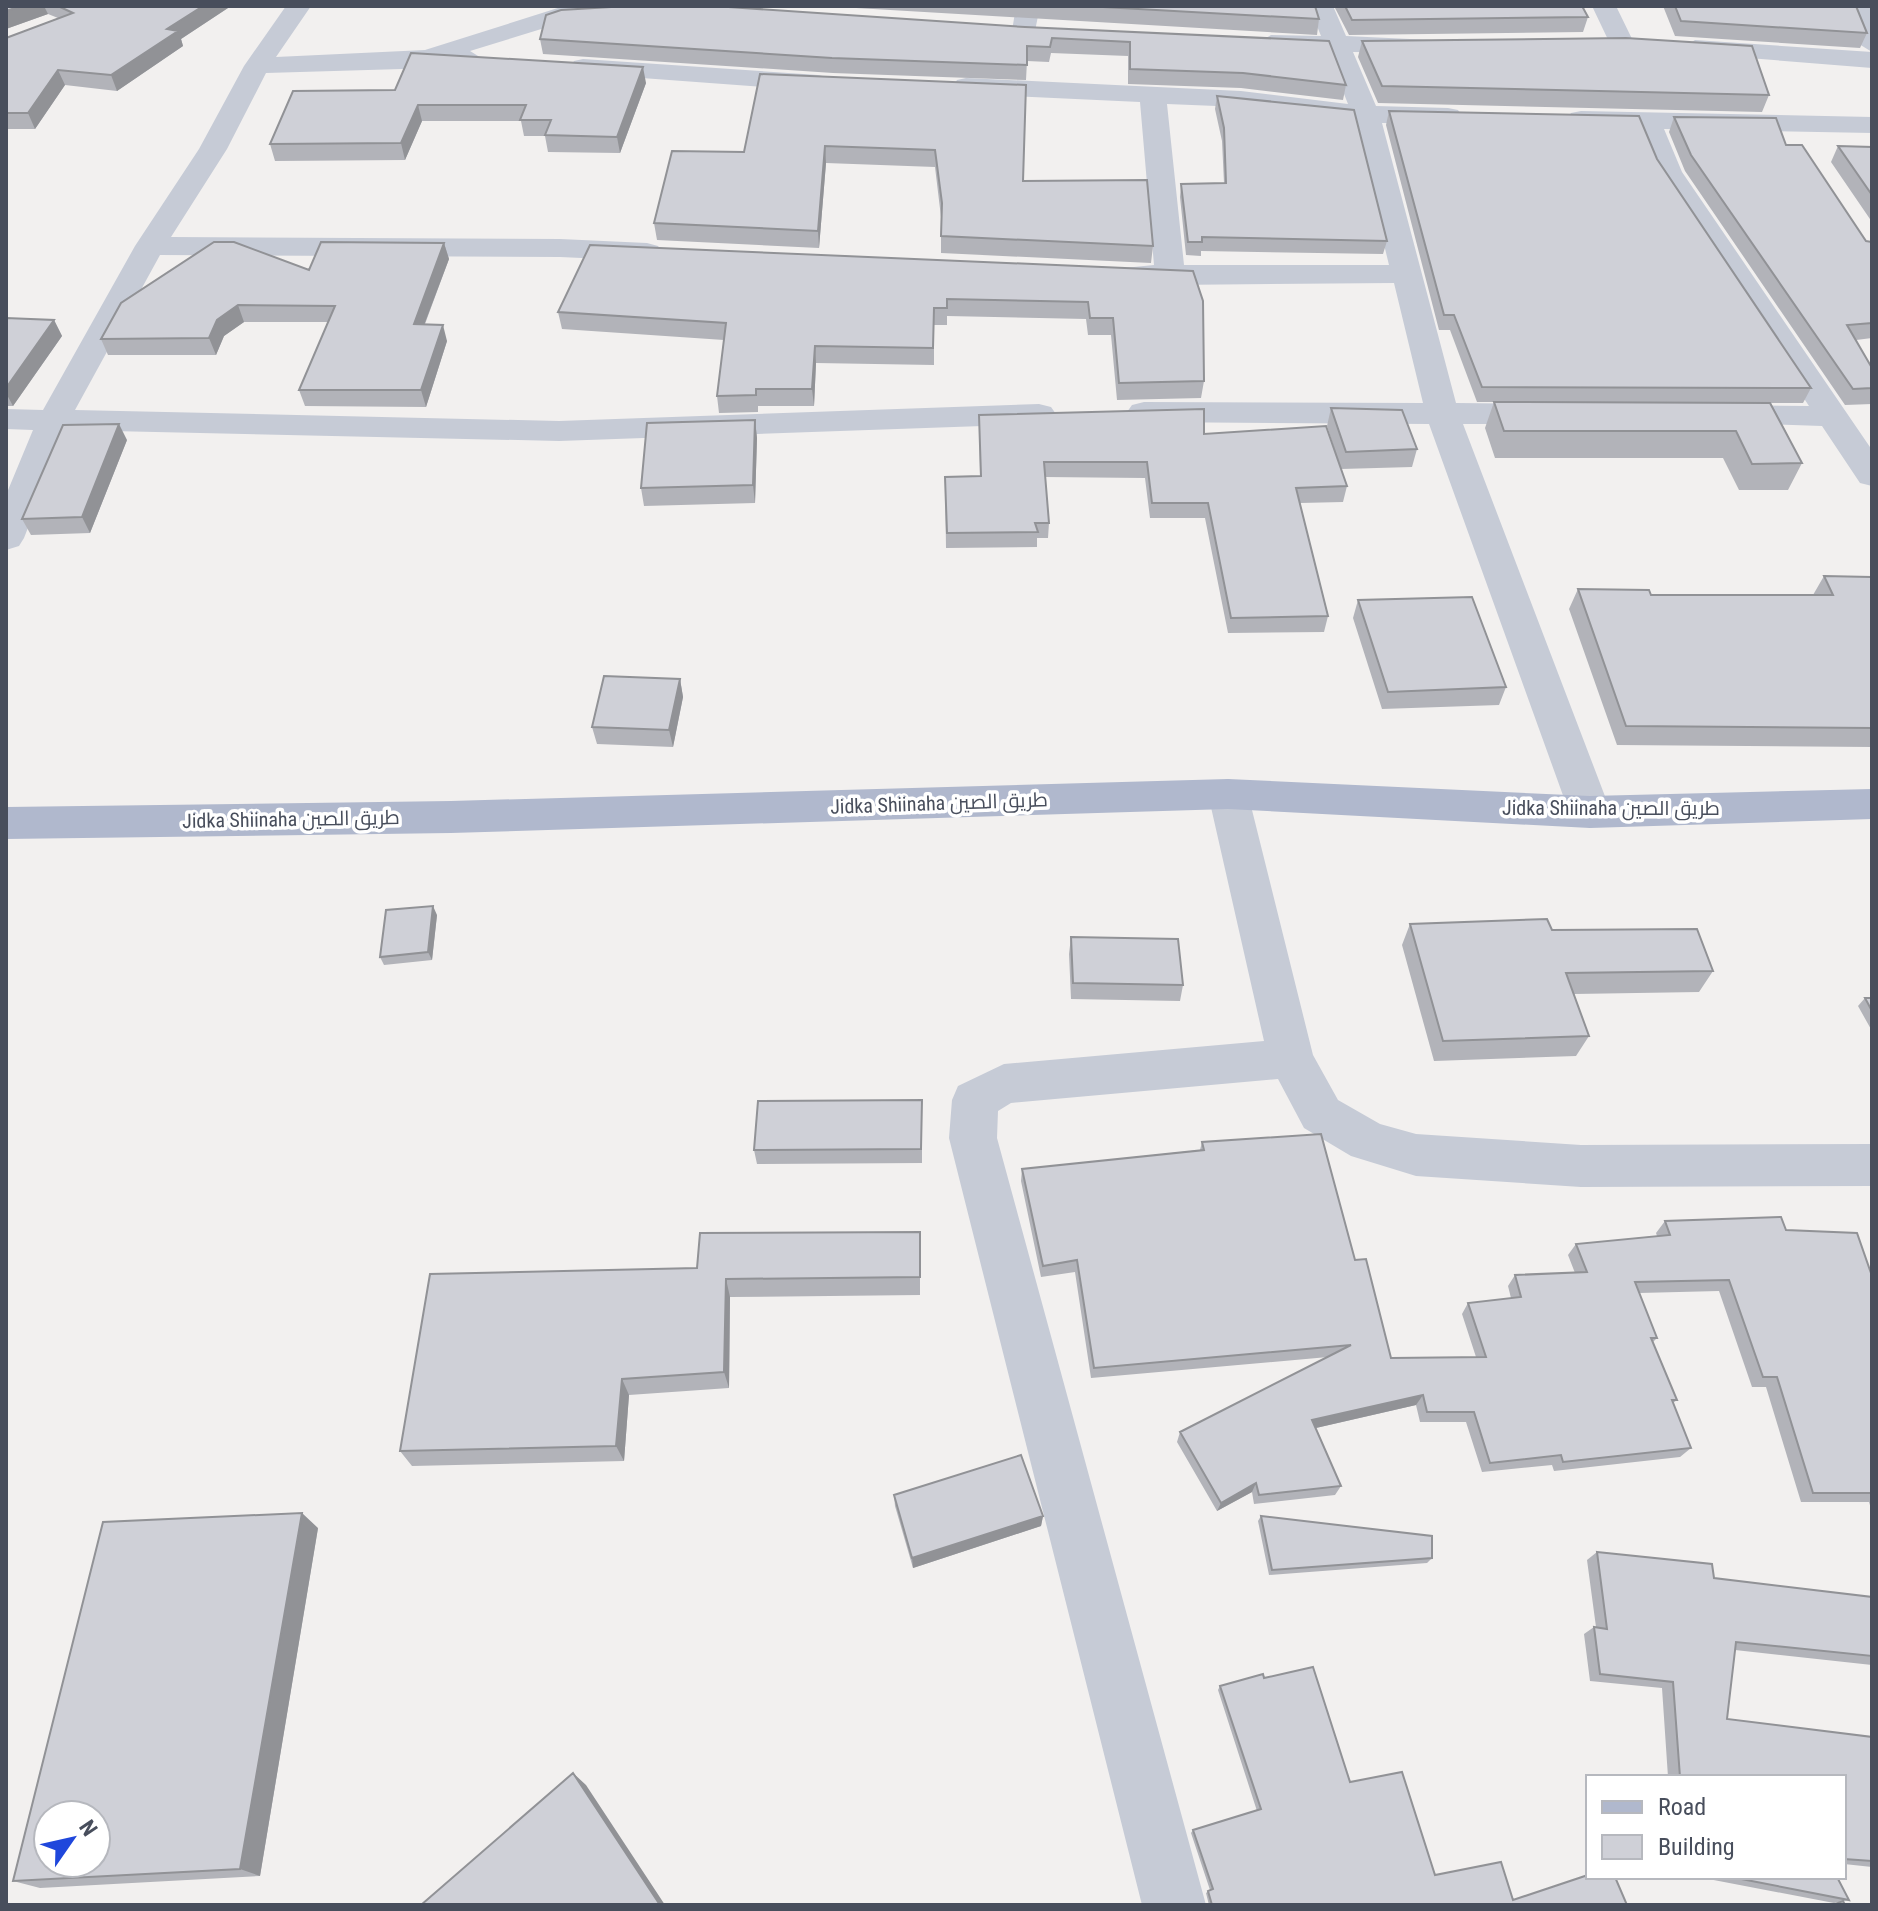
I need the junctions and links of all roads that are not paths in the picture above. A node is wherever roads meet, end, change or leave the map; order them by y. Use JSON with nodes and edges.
{"nodes":[{"id":1,"x":299,"y":6,"type":"edge"},
{"id":2,"x":1321,"y":6,"type":"edge"},
{"id":3,"x":1604,"y":6,"type":"edge"},
{"id":4,"x":1858,"y":6,"type":"edge"},
{"id":5,"x":629,"y":9,"type":"edge"},
{"id":6,"x":1027,"y":18,"type":"edge"},
{"id":7,"x":996,"y":29,"type":"edge"},
{"id":8,"x":1056,"y":32,"type":"edge"},
{"id":9,"x":1243,"y":41,"type":"edge"},
{"id":10,"x":1589,"y":43,"type":"edge"},
{"id":11,"x":1621,"y":43,"type":"junction"},
{"id":12,"x":1872,"y":44,"type":"edge"},
{"id":13,"x":1447,"y":45,"type":"edge"},
{"id":14,"x":1337,"y":46,"type":"junction"},
{"id":15,"x":423,"y":58,"type":"junction"},
{"id":16,"x":497,"y":60,"type":"edge"},
{"id":17,"x":1872,"y":60,"type":"edge"},
{"id":18,"x":558,"y":65,"type":"edge"},
{"id":19,"x":257,"y":66,"type":"junction"},
{"id":20,"x":848,"y":84,"type":"edge"},
{"id":21,"x":940,"y":86,"type":"edge"},
{"id":22,"x":1153,"y":97,"type":"junction"},
{"id":23,"x":1366,"y":114,"type":"junction"},
{"id":24,"x":1475,"y":117,"type":"edge"},
{"id":25,"x":1553,"y":119,"type":"edge"},
{"id":26,"x":1647,"y":121,"type":"junction"},
{"id":27,"x":1787,"y":123,"type":"junction"},
{"id":28,"x":1872,"y":125,"type":"edge"},
{"id":29,"x":1804,"y":148,"type":"edge"},
{"id":30,"x":150,"y":246,"type":"junction"},
{"id":31,"x":672,"y":254,"type":"edge"},
{"id":32,"x":1108,"y":273,"type":"edge"},
{"id":33,"x":1405,"y":274,"type":"junction"},
{"id":34,"x":1170,"y":276,"type":"junction"},
{"id":35,"x":1116,"y":412,"type":"edge"},
{"id":36,"x":1071,"y":413,"type":"edge"},
{"id":37,"x":1442,"y":413,"type":"junction"},
{"id":38,"x":1583,"y":414,"type":"edge"},
{"id":39,"x":1692,"y":415,"type":"edge"},
{"id":40,"x":1833,"y":416,"type":"junction"},
{"id":41,"x":6,"y":419,"type":"edge"},
{"id":42,"x":53,"y":421,"type":"junction"},
{"id":43,"x":1872,"y":475,"type":"edge"},
{"id":44,"x":6,"y":538,"type":"edge"},
{"id":45,"x":1228,"y":794,"type":"junction"},
{"id":46,"x":1872,"y":804,"type":"edge"},
{"id":47,"x":1590,"y":812,"type":"junction"},
{"id":48,"x":6,"y":823,"type":"edge"},
{"id":49,"x":1291,"y":1058,"type":"junction"},
{"id":50,"x":1872,"y":1165,"type":"edge"},
{"id":51,"x":1174,"y":1905,"type":"edge"}],
"edges":[{"from":1,"to":19,"type":"street"},
{"from":2,"to":14,"type":"street"},
{"from":3,"to":11,"type":"street"},
{"from":4,"to":12,"type":"street"},
{"from":5,"to":15,"type":"street"},
{"from":6,"to":7,"type":"street"},
{"from":6,"to":8,"type":"street"},
{"from":9,"to":14,"type":"street"},
{"from":10,"to":11,"type":"street"},
{"from":11,"to":17,"type":"street"},
{"from":13,"to":14,"type":"street"},
{"from":14,"to":23,"type":"street"},
{"from":15,"to":16,"type":"street"},
{"from":15,"to":19,"type":"street"},
{"from":18,"to":20,"type":"street"},
{"from":19,"to":30,"type":"street"},
{"from":21,"to":22,"type":"street"},
{"from":22,"to":23,"type":"street"},
{"from":22,"to":34,"type":"street"},
{"from":23,"to":24,"type":"street"},
{"from":23,"to":33,"type":"street"},
{"from":25,"to":26,"type":"street"},
{"from":26,"to":27,"type":"street"},
{"from":26,"to":40,"type":"street"},
{"from":27,"to":28,"type":"street"},
{"from":27,"to":29,"type":"street"},
{"from":30,"to":31,"type":"street"},
{"from":30,"to":42,"type":"street"},
{"from":32,"to":34,"type":"street"},
{"from":33,"to":34,"type":"street"},
{"from":33,"to":37,"type":"street"},
{"from":35,"to":37,"type":"street"},
{"from":36,"to":42,"type":"street"},
{"from":37,"to":38,"type":"street"},
{"from":37,"to":47,"type":"street"},
{"from":39,"to":40,"type":"street"},
{"from":40,"to":43,"type":"street"},
{"from":41,"to":42,"type":"street"},
{"from":42,"to":44,"type":"street"},
{"from":45,"to":47,"type":"main road","name":"Jidka Shiinaha طريق الصين"},
{"from":45,"to":48,"type":"main road","name":"Jidka Shiinaha طريق الصين"},
{"from":45,"to":49,"type":"street"},
{"from":46,"to":47,"type":"main road","name":"Jidka Shiinaha طريق الصين"},
{"from":49,"to":50,"type":"street"},
{"from":49,"to":51,"type":"street"}]}
